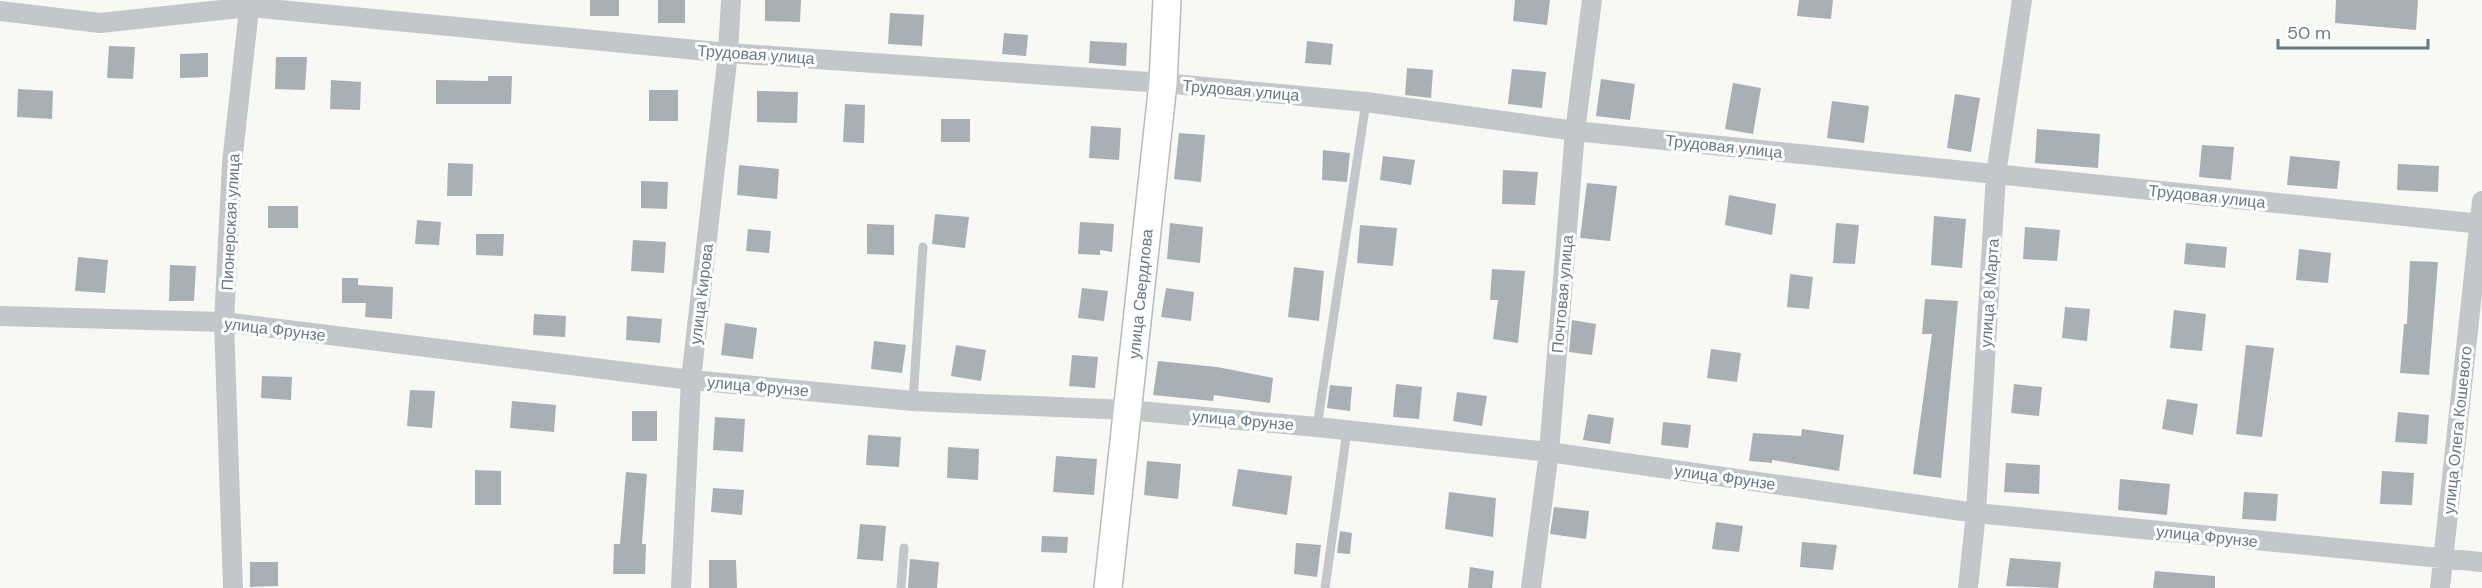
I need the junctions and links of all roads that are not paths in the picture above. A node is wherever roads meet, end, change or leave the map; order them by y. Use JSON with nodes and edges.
{"nodes":[{"id":1,"x":731,"y":0,"type":"edge"},
{"id":2,"x":1167,"y":0,"type":"edge"},
{"id":3,"x":1592,"y":0,"type":"edge"},
{"id":4,"x":2022,"y":0,"type":"edge"},
{"id":5,"x":250,"y":4,"type":"edge"},
{"id":6,"x":0,"y":11,"type":"edge"},
{"id":7,"x":728,"y":53,"type":"junction"},
{"id":8,"x":1163,"y":83,"type":"junction"},
{"id":9,"x":1366,"y":102,"type":"junction"},
{"id":10,"x":1575,"y":131,"type":"junction"},
{"id":11,"x":1996,"y":174,"type":"junction"},
{"id":12,"x":2482,"y":201,"type":"edge"},
{"id":13,"x":2481,"y":224,"type":"edge"},
{"id":14,"x":923,"y":247,"type":"dead end"},
{"id":15,"x":0,"y":316,"type":"edge"},
{"id":16,"x":224,"y":322,"type":"junction"},
{"id":17,"x":691,"y":380,"type":"junction"},
{"id":18,"x":913,"y":401,"type":"junction"},
{"id":19,"x":1127,"y":410,"type":"junction"},
{"id":20,"x":1317,"y":427,"type":"junction"},
{"id":21,"x":1347,"y":431,"type":"junction"},
{"id":22,"x":1549,"y":452,"type":"junction"},
{"id":23,"x":1976,"y":513,"type":"junction"},
{"id":24,"x":904,"y":548,"type":"dead end"},
{"id":25,"x":2443,"y":559,"type":"junction"},
{"id":26,"x":2482,"y":562,"type":"edge"},
{"id":27,"x":233,"y":588,"type":"edge"},
{"id":28,"x":681,"y":588,"type":"edge"},
{"id":29,"x":901,"y":588,"type":"edge"},
{"id":30,"x":1108,"y":588,"type":"edge"},
{"id":31,"x":1325,"y":588,"type":"edge"},
{"id":32,"x":1531,"y":588,"type":"edge"},
{"id":33,"x":1968,"y":588,"type":"edge"},
{"id":34,"x":2440,"y":588,"type":"edge"}],
"edges":[{"from":1,"to":7,"type":"street","name":"улица Кирова"},
{"from":2,"to":8,"type":"street","name":"улица Свердлова"},
{"from":3,"to":10,"type":"street","name":"Почтовая улица"},
{"from":4,"to":11,"type":"street","name":"улица 8 Марта"},
{"from":5,"to":6,"type":"street","name":"Трудовая улица"},
{"from":5,"to":7,"type":"street","name":"Трудовая улица"},
{"from":5,"to":16,"type":"street","name":"Пионерская улица"},
{"from":7,"to":8,"type":"street","name":"Трудовая улица"},
{"from":7,"to":17,"type":"street","name":"улица Кирова"},
{"from":8,"to":9,"type":"street","name":"Трудовая улица"},
{"from":8,"to":19,"type":"street","name":"улица Свердлова"},
{"from":9,"to":10,"type":"street","name":"Трудовая улица"},
{"from":9,"to":20,"type":"lane"},
{"from":10,"to":11,"type":"street","name":"Трудовая улица"},
{"from":10,"to":22,"type":"street","name":"Почтовая улица"},
{"from":11,"to":13,"type":"street","name":"Трудовая улица"},
{"from":11,"to":23,"type":"street","name":"улица 8 Марта"},
{"from":12,"to":13,"type":"street","name":"улица Олега Кошевого"},
{"from":13,"to":25,"type":"street","name":"улица Олега Кошевого"},
{"from":14,"to":18,"type":"lane"},
{"from":15,"to":16,"type":"street","name":"улица Фрунзе"},
{"from":16,"to":17,"type":"street","name":"улица Фрунзе"},
{"from":16,"to":27,"type":"street","name":"Пионерская улица"},
{"from":17,"to":18,"type":"street","name":"улица Фрунзе"},
{"from":17,"to":28,"type":"street","name":"улица Кирова"},
{"from":18,"to":19,"type":"street","name":"улица Фрунзе"},
{"from":19,"to":20,"type":"street","name":"улица Фрунзе"},
{"from":19,"to":30,"type":"street","name":"улица Свердлова"},
{"from":20,"to":21,"type":"street","name":"улица Фрунзе"},
{"from":21,"to":22,"type":"street","name":"улица Фрунзе"},
{"from":21,"to":31,"type":"lane"},
{"from":22,"to":23,"type":"street","name":"улица Фрунзе"},
{"from":22,"to":32,"type":"street","name":"Почтовая улица"},
{"from":23,"to":25,"type":"street","name":"улица Фрунзе"},
{"from":23,"to":33,"type":"street","name":"улица 8 Марта"},
{"from":24,"to":29,"type":"lane"},
{"from":25,"to":26,"type":"street","name":"улица Фрунзе"},
{"from":25,"to":34,"type":"street","name":"улица Олега Кошевого"}]}
